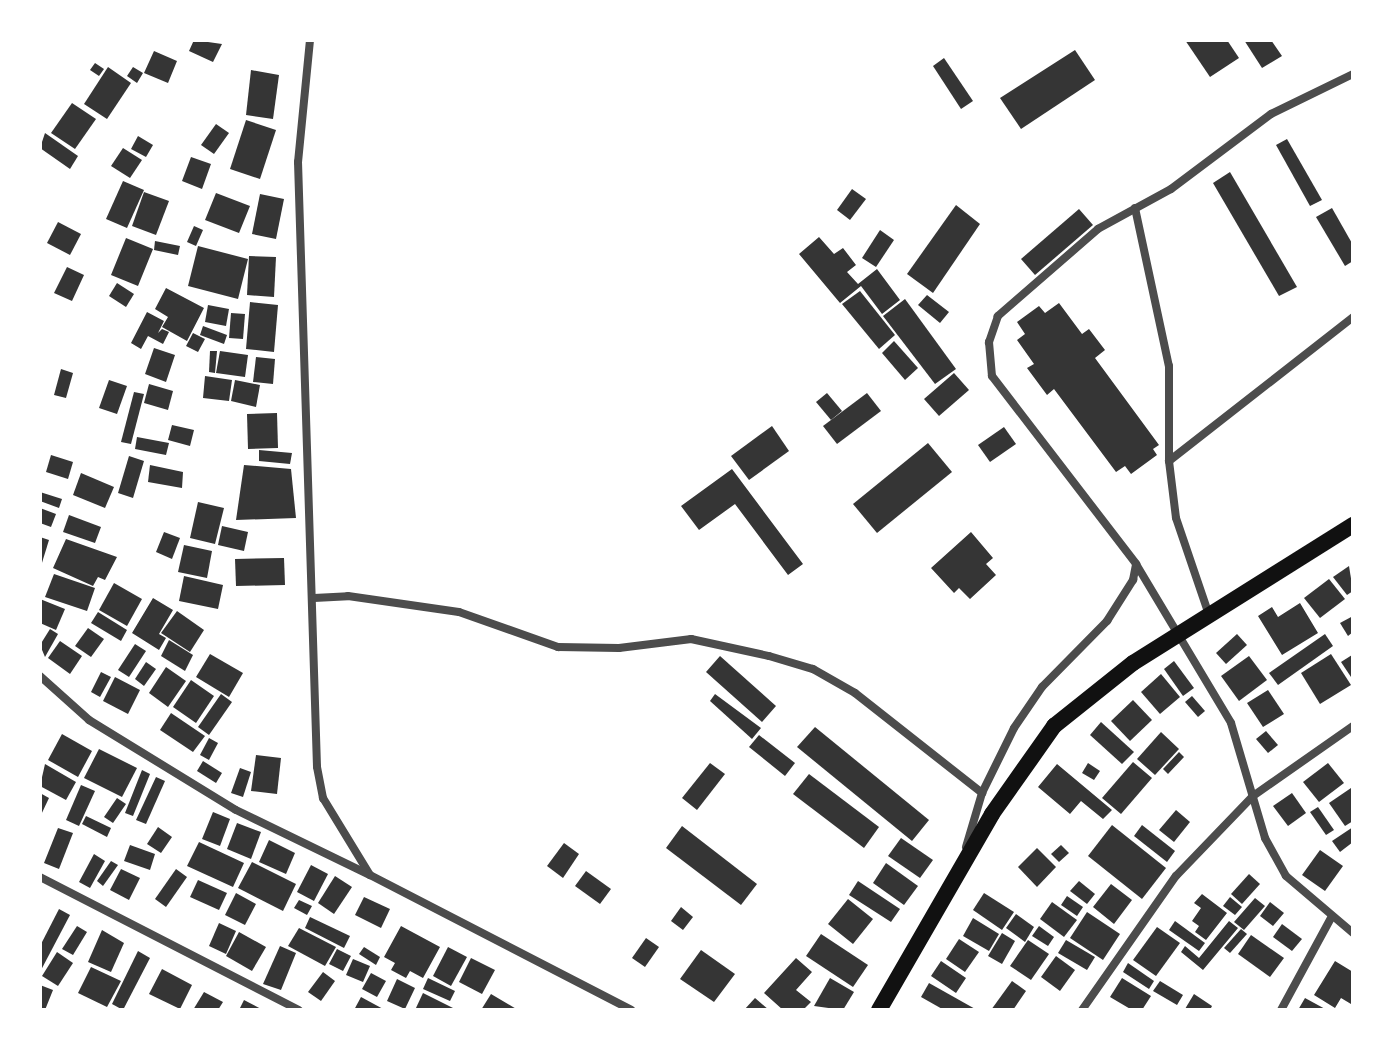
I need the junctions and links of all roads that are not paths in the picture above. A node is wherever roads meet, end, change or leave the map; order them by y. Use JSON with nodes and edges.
{"nodes":[{"id":1,"x":310,"y":40,"type":"edge"},
{"id":2,"x":1353,"y":74,"type":"edge"},
{"id":3,"x":1135,"y":208,"type":"junction"},
{"id":4,"x":1353,"y":317,"type":"edge"},
{"id":5,"x":1169,"y":461,"type":"junction"},
{"id":6,"x":1353,"y":525,"type":"edge"},
{"id":7,"x":1136,"y":564,"type":"junction"},
{"id":8,"x":314,"y":598,"type":"junction"},
{"id":9,"x":1209,"y":615,"type":"junction"},
{"id":10,"x":1176,"y":636,"type":"junction"},
{"id":11,"x":40,"y":676,"type":"edge"},
{"id":12,"x":1353,"y":726,"type":"edge"},
{"id":13,"x":982,"y":793,"type":"junction"},
{"id":14,"x":1253,"y":796,"type":"junction"},
{"id":15,"x":370,"y":875,"type":"junction"},
{"id":16,"x":959,"y":876,"type":"junction"},
{"id":17,"x":40,"y":877,"type":"edge"},
{"id":18,"x":1331,"y":918,"type":"junction"},
{"id":19,"x":1353,"y":933,"type":"edge"},
{"id":20,"x":299,"y":1010,"type":"edge"},
{"id":21,"x":631,"y":1010,"type":"edge"},
{"id":22,"x":879,"y":1010,"type":"edge"},
{"id":23,"x":1082,"y":1010,"type":"edge"},
{"id":24,"x":1281,"y":1010,"type":"edge"}],
"edges":[{"from":1,"to":8,"type":"street"},
{"from":2,"to":3,"type":"street"},
{"from":3,"to":5,"type":"street"},
{"from":3,"to":7,"type":"street"},
{"from":4,"to":5,"type":"street"},
{"from":5,"to":9,"type":"street"},
{"from":6,"to":9,"type":"highway"},
{"from":7,"to":10,"type":"street"},
{"from":7,"to":13,"type":"street"},
{"from":8,"to":13,"type":"street"},
{"from":8,"to":15,"type":"street"},
{"from":9,"to":10,"type":"highway"},
{"from":10,"to":14,"type":"street"},
{"from":10,"to":16,"type":"highway"},
{"from":11,"to":15,"type":"street"},
{"from":12,"to":14,"type":"street"},
{"from":13,"to":16,"type":"street"},
{"from":14,"to":18,"type":"street"},
{"from":14,"to":23,"type":"street"},
{"from":15,"to":21,"type":"street"},
{"from":16,"to":22,"type":"highway"},
{"from":17,"to":20,"type":"street"},
{"from":18,"to":19,"type":"street"},
{"from":18,"to":24,"type":"street"}]}
